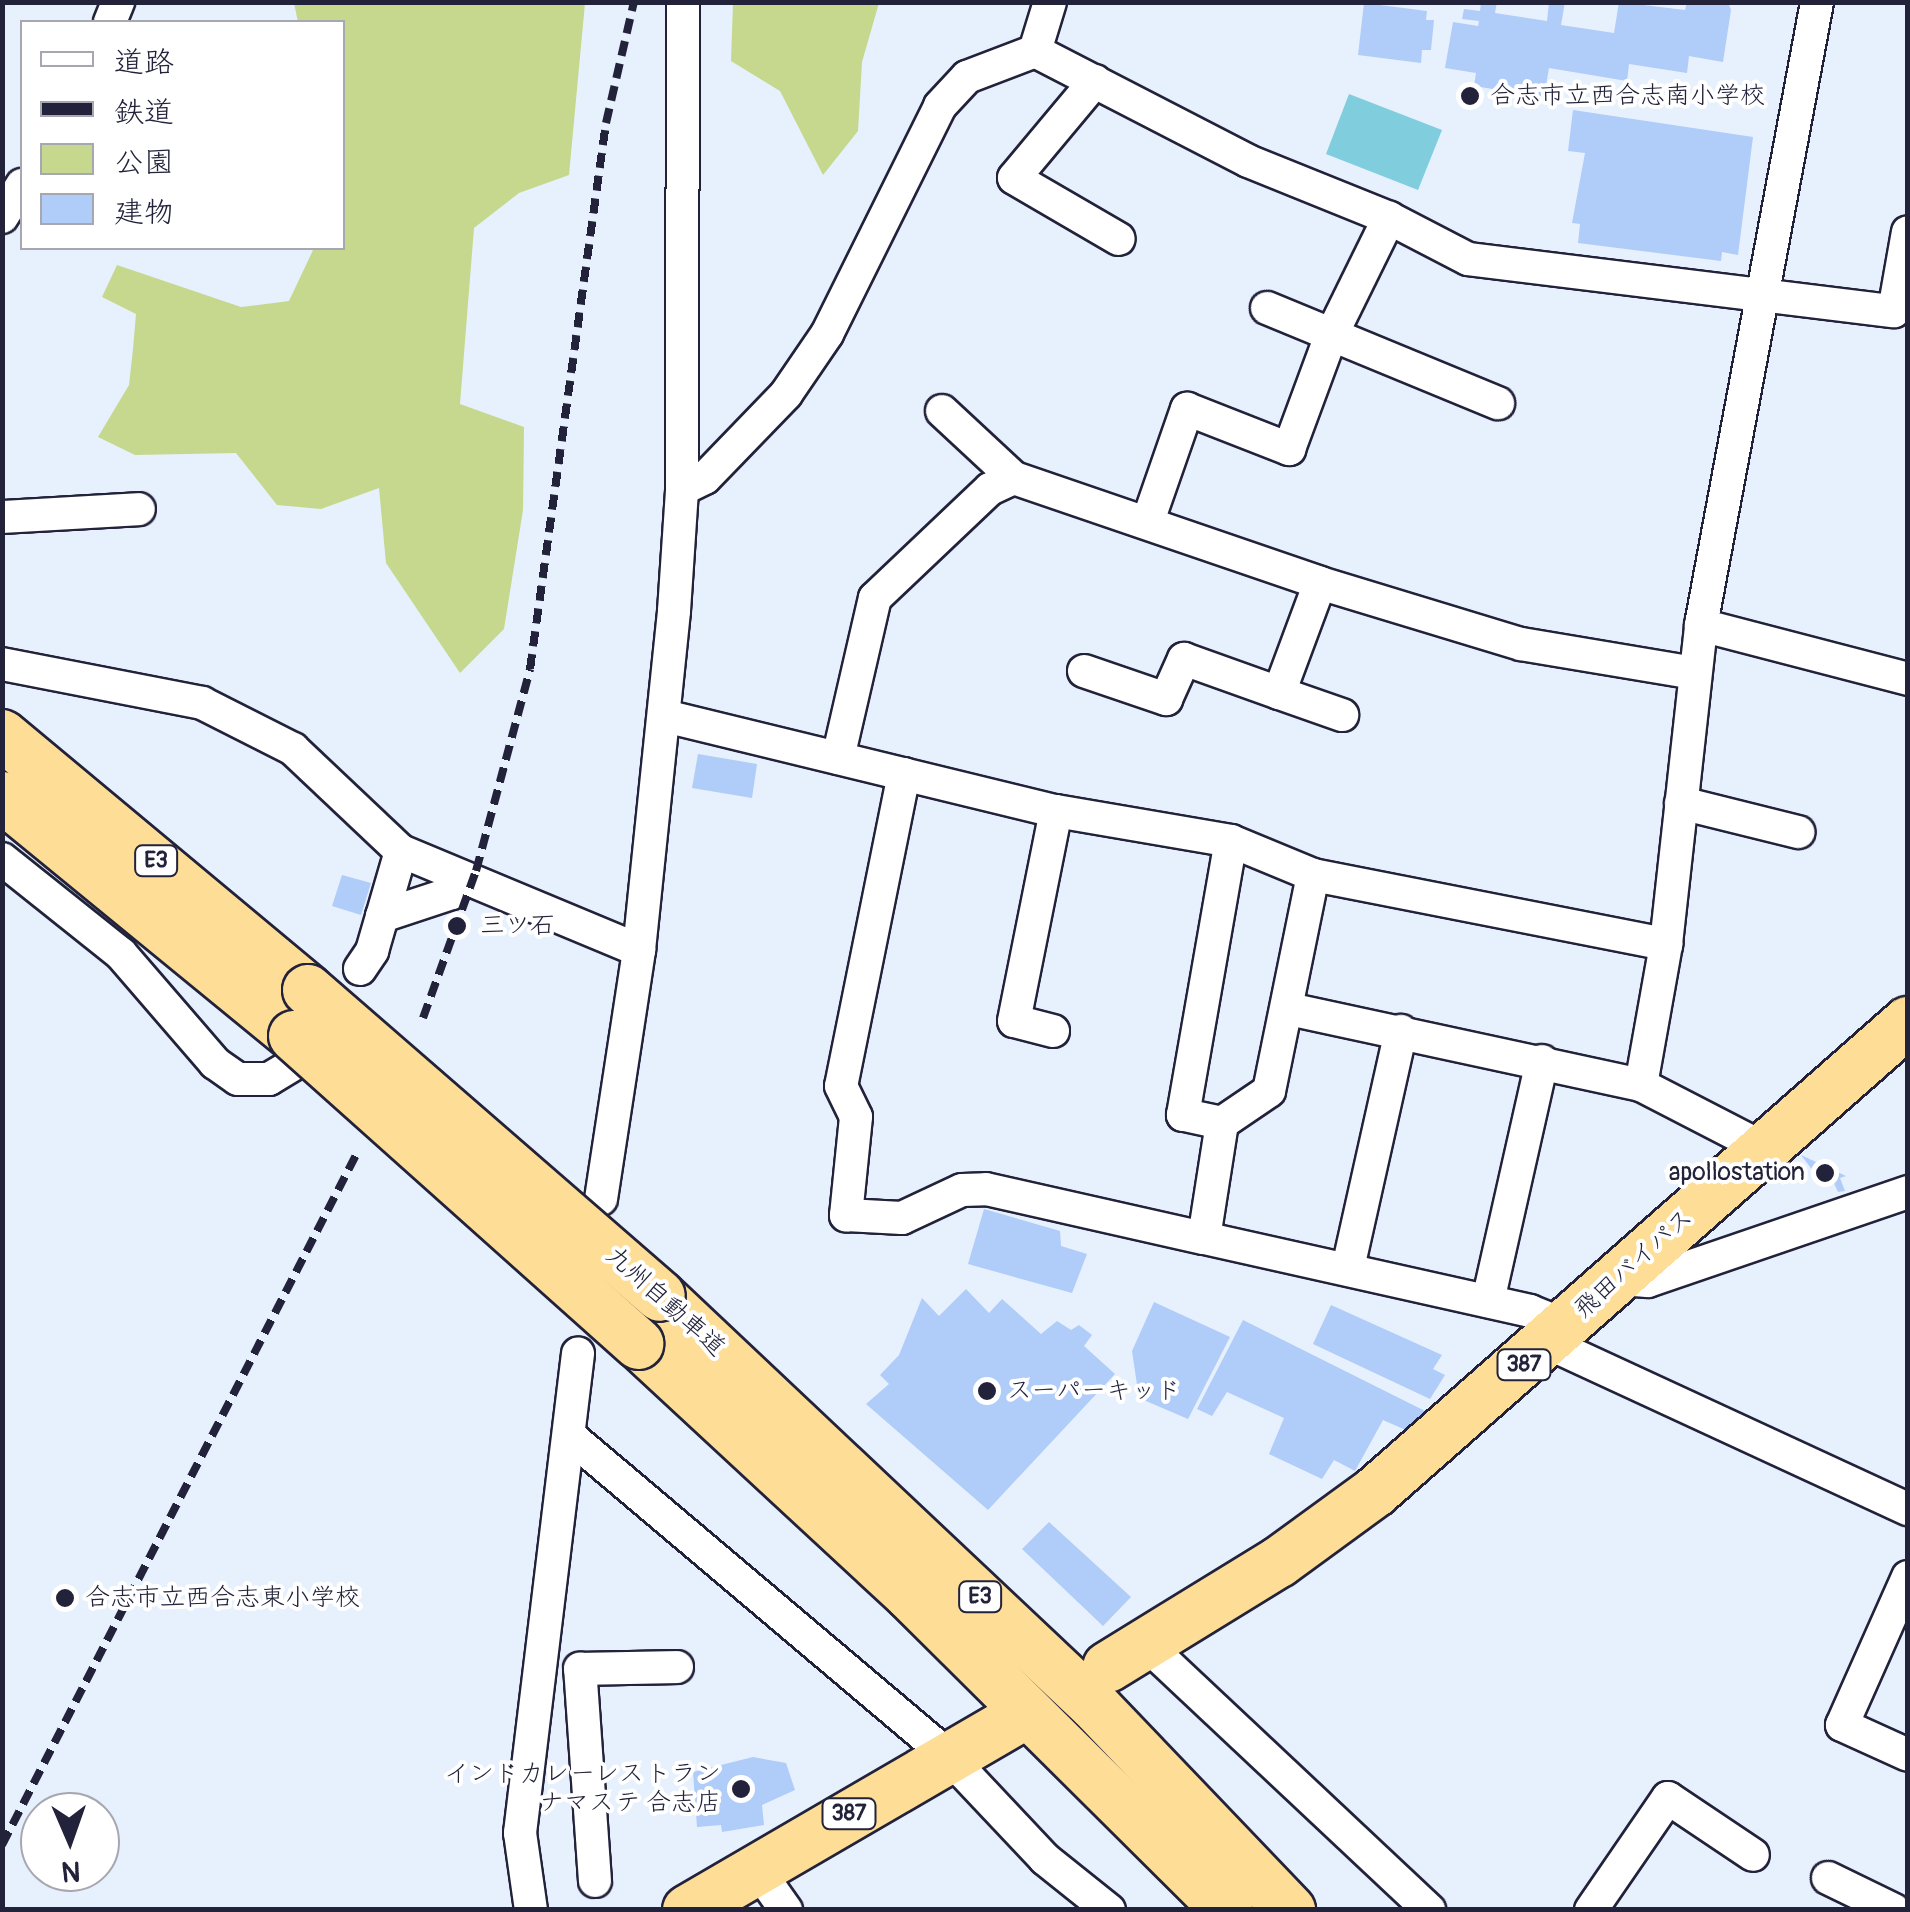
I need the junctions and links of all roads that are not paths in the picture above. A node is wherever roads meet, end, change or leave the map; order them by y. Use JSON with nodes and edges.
{"nodes":[{"id":1,"x":684,"y":2,"type":"edge"},
{"id":2,"x":1050,"y":2,"type":"edge"},
{"id":3,"x":1817,"y":2,"type":"edge"},
{"id":4,"x":1036,"y":52,"type":"junction"},
{"id":5,"x":1094,"y":82,"type":"junction"},
{"id":6,"x":20,"y":188,"type":"edge"},
{"id":7,"x":2,"y":217,"type":"edge"},
{"id":8,"x":1390,"y":218,"type":"junction"},
{"id":9,"x":1908,"y":232,"type":"edge"},
{"id":10,"x":1119,"y":239,"type":"dead end"},
{"id":11,"x":1761,"y":294,"type":"junction"},
{"id":12,"x":1267,"y":308,"type":"dead end"},
{"id":13,"x":1901,"y":313,"type":"edge"},
{"id":14,"x":1330,"y":338,"type":"junction"},
{"id":15,"x":1498,"y":402,"type":"dead end"},
{"id":16,"x":942,"y":411,"type":"dead end"},
{"id":17,"x":1014,"y":478,"type":"junction"},
{"id":18,"x":682,"y":489,"type":"junction"},
{"id":19,"x":139,"y":509,"type":"dead end"},
{"id":20,"x":2,"y":517,"type":"edge"},
{"id":21,"x":1148,"y":521,"type":"junction"},
{"id":22,"x":1320,"y":583,"type":"junction"},
{"id":23,"x":1701,"y":625,"type":"junction"},
{"id":24,"x":2,"y":664,"type":"edge"},
{"id":25,"x":1084,"y":672,"type":"dead end"},
{"id":26,"x":1694,"y":673,"type":"junction"},
{"id":27,"x":1908,"y":679,"type":"edge"},
{"id":28,"x":1279,"y":694,"type":"junction"},
{"id":29,"x":666,"y":716,"type":"junction"},
{"id":30,"x":1342,"y":716,"type":"dead end"},
{"id":31,"x":2,"y":735,"type":"edge"},
{"id":32,"x":838,"y":758,"type":"junction"},
{"id":33,"x":904,"y":774,"type":"junction"},
{"id":34,"x":2,"y":797,"type":"edge"},
{"id":35,"x":1681,"y":803,"type":"junction"},
{"id":36,"x":1056,"y":811,"type":"junction"},
{"id":37,"x":1798,"y":832,"type":"dead end"},
{"id":38,"x":1232,"y":841,"type":"junction"},
{"id":39,"x":408,"y":854,"type":"junction"},
{"id":40,"x":2,"y":859,"type":"edge"},
{"id":41,"x":1314,"y":874,"type":"junction"},
{"id":42,"x":456,"y":885,"type":"junction"},
{"id":43,"x":382,"y":916,"type":"junction"},
{"id":44,"x":1666,"y":944,"type":"junction"},
{"id":45,"x":640,"y":950,"type":"junction"},
{"id":46,"x":360,"y":969,"type":"dead end"},
{"id":47,"x":1289,"y":1009,"type":"junction"},
{"id":48,"x":1908,"y":1022,"type":"edge"},
{"id":49,"x":298,"y":1030,"type":"junction"},
{"id":50,"x":1053,"y":1030,"type":"dead end"},
{"id":51,"x":1401,"y":1031,"type":"junction"},
{"id":52,"x":1542,"y":1061,"type":"junction"},
{"id":53,"x":1641,"y":1085,"type":"junction"},
{"id":54,"x":1222,"y":1123,"type":"junction"},
{"id":55,"x":1763,"y":1148,"type":"junction"},
{"id":56,"x":1908,"y":1192,"type":"edge"},
{"id":57,"x":601,"y":1199,"type":"dead end"},
{"id":58,"x":1204,"y":1238,"type":"junction"},
{"id":59,"x":1348,"y":1268,"type":"junction"},
{"id":60,"x":1619,"y":1279,"type":"junction"},
{"id":61,"x":1488,"y":1301,"type":"junction"},
{"id":62,"x":1557,"y":1334,"type":"junction"},
{"id":63,"x":578,"y":1353,"type":"dead end"},
{"id":64,"x":572,"y":1438,"type":"junction"},
{"id":65,"x":1908,"y":1509,"type":"edge"},
{"id":66,"x":1908,"y":1577,"type":"edge"},
{"id":67,"x":1128,"y":1656,"type":"joint"},
{"id":68,"x":539,"y":1663,"type":"junction"},
{"id":69,"x":678,"y":1667,"type":"dead end"},
{"id":70,"x":580,"y":1669,"type":"junction"},
{"id":71,"x":1011,"y":1722,"type":"dead end"},
{"id":72,"x":1908,"y":1756,"type":"edge"},
{"id":73,"x":950,"y":1757,"type":"junction"},
{"id":74,"x":1754,"y":1855,"type":"dead end"},
{"id":75,"x":756,"y":1866,"type":"junction"},
{"id":76,"x":1828,"y":1878,"type":"dead end"},
{"id":77,"x":595,"y":1881,"type":"dead end"},
{"id":78,"x":531,"y":1910,"type":"edge"},
{"id":79,"x":688,"y":1910,"type":"edge"},
{"id":80,"x":786,"y":1910,"type":"edge"},
{"id":81,"x":1109,"y":1910,"type":"edge"},
{"id":82,"x":1226,"y":1910,"type":"edge"},
{"id":83,"x":1290,"y":1910,"type":"edge"},
{"id":84,"x":1430,"y":1910,"type":"edge"},
{"id":85,"x":1591,"y":1910,"type":"edge"},
{"id":86,"x":1894,"y":1910,"type":"edge"}],
"edges":[{"from":1,"to":18,"type":"street"},
{"from":2,"to":4,"type":"street"},
{"from":3,"to":11,"type":"street"},
{"from":4,"to":5,"type":"street"},
{"from":4,"to":18,"type":"street"},
{"from":5,"to":8,"type":"street"},
{"from":5,"to":10,"type":"street"},
{"from":6,"to":7,"type":"street"},
{"from":8,"to":11,"type":"street"},
{"from":8,"to":14,"type":"street"},
{"from":9,"to":13,"type":"street"},
{"from":11,"to":13,"type":"street"},
{"from":11,"to":23,"type":"street"},
{"from":12,"to":14,"type":"street"},
{"from":14,"to":15,"type":"street"},
{"from":14,"to":21,"type":"street"},
{"from":16,"to":17,"type":"street"},
{"from":17,"to":21,"type":"street"},
{"from":17,"to":32,"type":"street"},
{"from":18,"to":29,"type":"street"},
{"from":19,"to":20,"type":"street"},
{"from":21,"to":22,"type":"street"},
{"from":22,"to":26,"type":"street"},
{"from":22,"to":28,"type":"street"},
{"from":23,"to":26,"type":"street"},
{"from":23,"to":27,"type":"street"},
{"from":24,"to":39,"type":"street"},
{"from":25,"to":28,"type":"street"},
{"from":26,"to":35,"type":"street"},
{"from":28,"to":30,"type":"street"},
{"from":29,"to":32,"type":"street"},
{"from":29,"to":45,"type":"street"},
{"from":31,"to":49,"type":"highway","name":"九州自動車道","number":"E3"},
{"from":32,"to":33,"type":"street"},
{"from":33,"to":36,"type":"street"},
{"from":33,"to":58,"type":"street"},
{"from":34,"to":49,"type":"highway","name":"九州自動車道","number":"E3"},
{"from":35,"to":37,"type":"street"},
{"from":35,"to":44,"type":"street"},
{"from":36,"to":38,"type":"street"},
{"from":36,"to":50,"type":"street"},
{"from":38,"to":41,"type":"street"},
{"from":38,"to":54,"type":"street"},
{"from":39,"to":42,"type":"street"},
{"from":39,"to":43,"type":"street"},
{"from":40,"to":49,"type":"street"},
{"from":41,"to":44,"type":"street"},
{"from":41,"to":47,"type":"street"},
{"from":42,"to":43,"type":"street"},
{"from":42,"to":45,"type":"street"},
{"from":43,"to":46,"type":"street"},
{"from":44,"to":53,"type":"street"},
{"from":45,"to":57,"type":"street"},
{"from":47,"to":51,"type":"street"},
{"from":47,"to":54,"type":"street"},
{"from":48,"to":55,"type":"highway","name":"飛田バイパス","number":"387"},
{"from":49,"to":82,"type":"highway","name":"九州自動車道","number":"E3","bridge":true},
{"from":49,"to":83,"type":"highway","name":"九州自動車道","number":"E3","bridge":true},
{"from":51,"to":52,"type":"street"},
{"from":51,"to":59,"type":"street"},
{"from":52,"to":53,"type":"street"},
{"from":52,"to":61,"type":"street"},
{"from":53,"to":55,"type":"street"},
{"from":54,"to":58,"type":"street"},
{"from":55,"to":60,"type":"highway","name":"飛田バイパス","number":"387"},
{"from":56,"to":60,"type":"street"},
{"from":58,"to":59,"type":"street"},
{"from":59,"to":61,"type":"street"},
{"from":60,"to":62,"type":"highway","name":"飛田バイパス","number":"387"},
{"from":61,"to":62,"type":"street"},
{"from":62,"to":65,"type":"street"},
{"from":62,"to":67,"type":"highway","name":"飛田バイパス","number":"387"},
{"from":63,"to":64,"type":"street"},
{"from":64,"to":68,"type":"street"},
{"from":64,"to":73,"type":"street"},
{"from":66,"to":72,"type":"street"},
{"from":67,"to":84,"type":"street"},
{"from":68,"to":70,"type":"street"},
{"from":68,"to":78,"type":"street"},
{"from":69,"to":70,"type":"street"},
{"from":70,"to":77,"type":"street"},
{"from":71,"to":73,"type":"highway","number":"387"},
{"from":73,"to":75,"type":"highway","number":"387"},
{"from":73,"to":81,"type":"street"},
{"from":74,"to":85,"type":"street"},
{"from":75,"to":79,"type":"highway","number":"387"},
{"from":75,"to":80,"type":"street"},
{"from":76,"to":86,"type":"street"}]}
